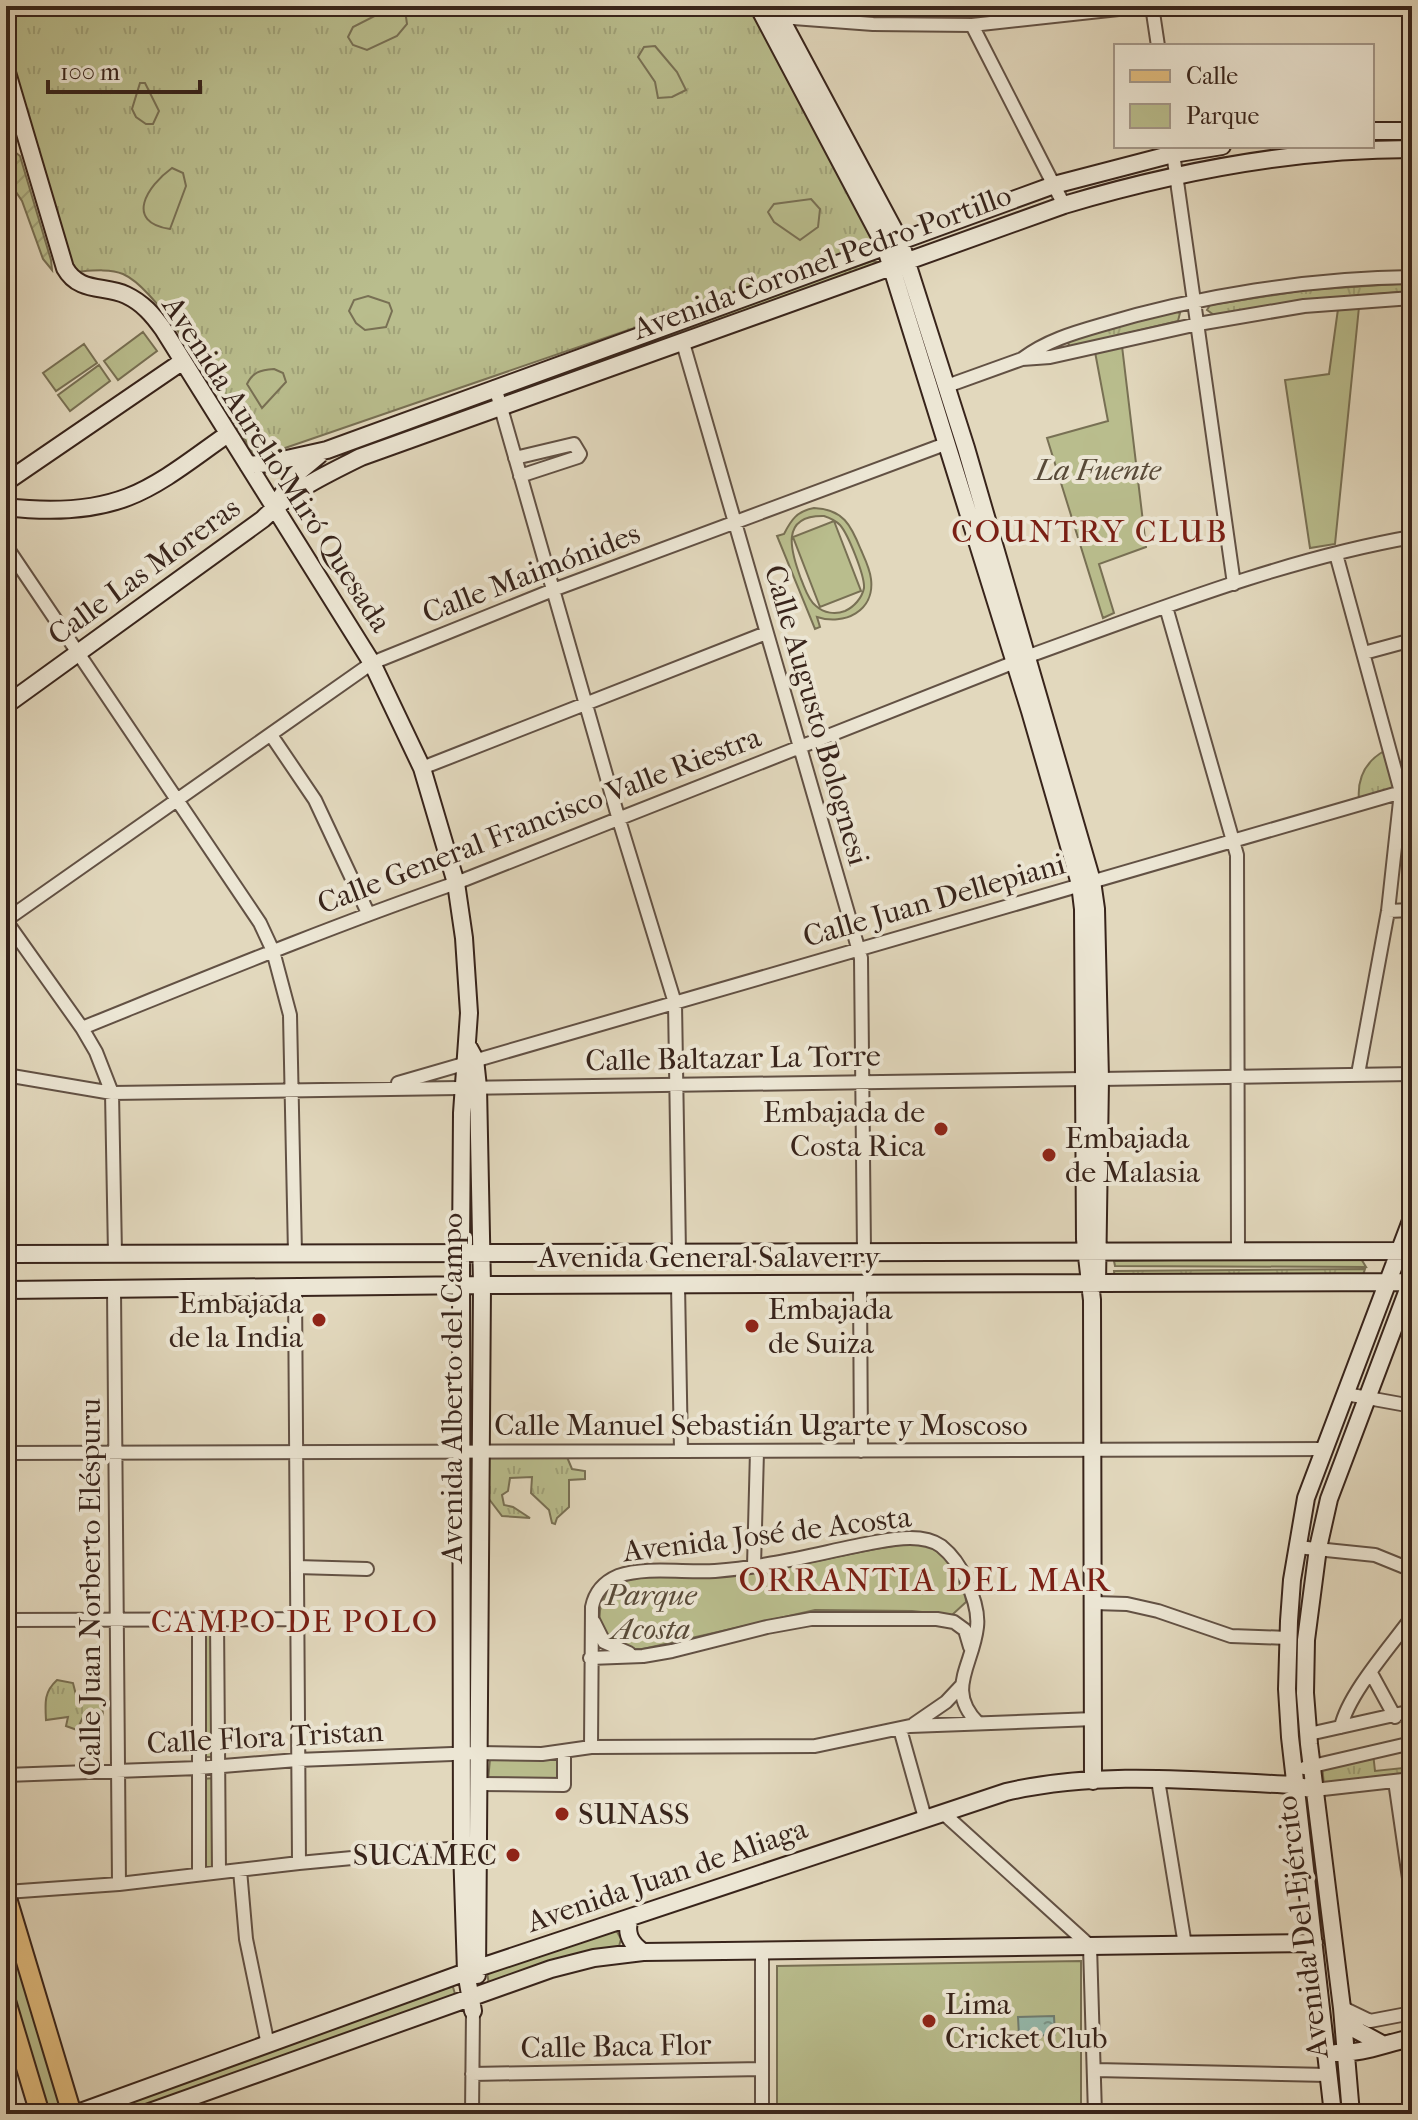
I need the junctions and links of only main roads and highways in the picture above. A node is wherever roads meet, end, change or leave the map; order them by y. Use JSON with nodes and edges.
{"nodes":[{"id":1,"x":758,"y":6,"type":"edge"},
{"id":2,"x":777,"y":12,"type":"edge"},
{"id":3,"x":6,"y":69,"type":"edge"},
{"id":4,"x":1374,"y":131,"type":"edge"},
{"id":5,"x":1412,"y":131,"type":"edge"},
{"id":6,"x":1198,"y":148,"type":"edge"},
{"id":7,"x":1412,"y":149,"type":"edge"},
{"id":8,"x":1173,"y":150,"type":"edge"},
{"id":9,"x":893,"y":244,"type":"junction"},
{"id":10,"x":900,"y":263,"type":"junction"},
{"id":11,"x":183,"y":361,"type":"junction"},
{"id":12,"x":228,"y":434,"type":"junction"},
{"id":13,"x":327,"y":450,"type":"junction"},
{"id":14,"x":309,"y":462,"type":"junction"},
{"id":15,"x":248,"y":465,"type":"junction"},
{"id":16,"x":326,"y":475,"type":"junction"},
{"id":17,"x":6,"y":482,"type":"edge"},
{"id":18,"x":6,"y":507,"type":"edge"},
{"id":19,"x":274,"y":508,"type":"junction"},
{"id":20,"x":1022,"y":659,"type":"junction"},
{"id":21,"x":6,"y":705,"type":"edge"},
{"id":22,"x":456,"y":883,"type":"joint"},
{"id":23,"x":471,"y":1087,"type":"junction"},
{"id":24,"x":1412,"y":1218,"type":"edge"},
{"id":25,"x":1360,"y":1251,"type":"junction"},
{"id":26,"x":1406,"y":1251,"type":"edge"},
{"id":27,"x":1093,"y":1252,"type":"junction"},
{"id":28,"x":461,"y":1253,"type":"junction"},
{"id":29,"x":481,"y":1253,"type":"junction"},
{"id":30,"x":6,"y":1254,"type":"edge"},
{"id":31,"x":1412,"y":1281,"type":"edge"},
{"id":32,"x":1364,"y":1282,"type":"junction"},
{"id":33,"x":1387,"y":1282,"type":"junction"},
{"id":34,"x":1094,"y":1284,"type":"junction"},
{"id":35,"x":461,"y":1285,"type":"junction"},
{"id":36,"x":482,"y":1285,"type":"junction"},
{"id":37,"x":6,"y":1290,"type":"edge"},
{"id":38,"x":470,"y":1753,"type":"junction"},
{"id":39,"x":1294,"y":1777,"type":"junction"},
{"id":40,"x":1093,"y":1781,"type":"junction"},
{"id":41,"x":1314,"y":1790,"type":"junction"},
{"id":42,"x":470,"y":1847,"type":"junction"},
{"id":43,"x":6,"y":1894,"type":"edge"},
{"id":44,"x":630,"y":1918,"type":"junction"},
{"id":45,"x":1331,"y":1923,"type":"junction"},
{"id":46,"x":1311,"y":1924,"type":"junction"},
{"id":47,"x":610,"y":1925,"type":"junction"},
{"id":48,"x":1314,"y":1943,"type":"junction"},
{"id":49,"x":643,"y":1952,"type":"junction"},
{"id":50,"x":617,"y":1954,"type":"junction"},
{"id":51,"x":471,"y":1971,"type":"junction"},
{"id":52,"x":437,"y":1983,"type":"junction"},
{"id":53,"x":6,"y":2001,"type":"edge"},
{"id":54,"x":474,"y":2001,"type":"junction"},
{"id":55,"x":445,"y":2006,"type":"junction"},
{"id":56,"x":1342,"y":2008,"type":"junction"},
{"id":57,"x":1412,"y":2038,"type":"edge"},
{"id":58,"x":1382,"y":2044,"type":"junction"},
{"id":59,"x":1326,"y":2052,"type":"junction"},
{"id":60,"x":1346,"y":2053,"type":"junction"},
{"id":61,"x":40,"y":2114,"type":"edge"},
{"id":62,"x":74,"y":2114,"type":"edge"},
{"id":63,"x":144,"y":2114,"type":"edge"},
{"id":64,"x":1333,"y":2114,"type":"edge"},
{"id":65,"x":1351,"y":2114,"type":"edge"}],
"edges":[{"from":1,"to":9,"type":"main road"},
{"from":2,"to":9,"type":"main road"},
{"from":3,"to":11,"type":"main road","name":"Avenida Aurelio Miró Quesada"},
{"from":4,"to":5,"type":"main road"},
{"from":6,"to":8,"type":"main road","name":"Avenida Coronel Pedro Portillo"},
{"from":7,"to":10,"type":"main road","name":"Avenida Coronel Pedro Portillo"},
{"from":8,"to":9,"type":"main road","name":"Avenida Coronel Pedro Portillo"},
{"from":9,"to":10,"type":"main road"},
{"from":9,"to":13,"type":"main road","name":"Avenida Coronel Pedro Portillo"},
{"from":10,"to":16,"type":"main road","name":"Avenida Coronel Pedro Portillo"},
{"from":10,"to":20,"type":"main road"},
{"from":10,"to":20,"type":"main road"},
{"from":11,"to":12,"type":"main road","name":"Avenida Aurelio Miró Quesada"},
{"from":11,"to":17,"type":"main road"},
{"from":12,"to":15,"type":"main road","name":"Avenida Aurelio Miró Quesada"},
{"from":12,"to":18,"type":"main road"},
{"from":13,"to":14,"type":"main road"},
{"from":13,"to":15,"type":"main road","name":"Avenida Coronel Pedro Portillo"},
{"from":14,"to":16,"type":"main road"},
{"from":14,"to":19,"type":"main road"},
{"from":15,"to":19,"type":"main road","name":"Avenida Aurelio Miró Quesada"},
{"from":16,"to":19,"type":"main road","name":"Avenida Coronel Pedro Portillo"},
{"from":19,"to":21,"type":"main road","name":"Calle Las Moreras"},
{"from":19,"to":22,"type":"main road","name":"Avenida Aurelio Miró Quesada"},
{"from":20,"to":27,"type":"main road"},
{"from":22,"to":23,"type":"main road","name":"Avenida Alberto del Campo"},
{"from":23,"to":28,"type":"main road","name":"Avenida Alberto del Campo"},
{"from":23,"to":29,"type":"main road","name":"Avenida Alberto del Campo"},
{"from":24,"to":26,"type":"main road","name":"Avenida Del Ejército"},
{"from":25,"to":26,"type":"main road","name":"Avenida General Salaverry"},
{"from":25,"to":27,"type":"main road","name":"Avenida General Salaverry"},
{"from":25,"to":32,"type":"main road"},
{"from":26,"to":33,"type":"main road","name":"Avenida Del Ejército"},
{"from":27,"to":29,"type":"main road","name":"Avenida General Salaverry"},
{"from":27,"to":34,"type":"main road"},
{"from":28,"to":29,"type":"main road","name":"Avenida General Salaverry"},
{"from":28,"to":30,"type":"main road","name":"Avenida General Salaverry"},
{"from":28,"to":35,"type":"main road","name":"Avenida Alberto del Campo"},
{"from":29,"to":36,"type":"main road","name":"Avenida Alberto del Campo"},
{"from":31,"to":33,"type":"main road","name":"Avenida General Salaverry"},
{"from":31,"to":41,"type":"main road","name":"Avenida Del Ejército"},
{"from":32,"to":33,"type":"main road","name":"Avenida General Salaverry"},
{"from":32,"to":34,"type":"main road","name":"Avenida General Salaverry"},
{"from":33,"to":39,"type":"main road","name":"Avenida Del Ejército"},
{"from":34,"to":36,"type":"main road","name":"Avenida General Salaverry"},
{"from":34,"to":40,"type":"main road"},
{"from":35,"to":36,"type":"main road","name":"Avenida General Salaverry"},
{"from":35,"to":37,"type":"main road","name":"Avenida General Salaverry"},
{"from":35,"to":38,"type":"main road","name":"Avenida Alberto del Campo"},
{"from":36,"to":38,"type":"main road","name":"Avenida Alberto del Campo"},
{"from":38,"to":42,"type":"main road","name":"Avenida Alberto del Campo"},
{"from":38,"to":42,"type":"main road","name":"Avenida Alberto del Campo"},
{"from":39,"to":40,"type":"main road","name":"Avenida Juan de Aliaga"},
{"from":39,"to":41,"type":"main road","name":"Avenida Juan de Aliaga"},
{"from":39,"to":46,"type":"main road","name":"Avenida Del Ejército"},
{"from":40,"to":44,"type":"main road","name":"Avenida Juan de Aliaga"},
{"from":41,"to":45,"type":"main road","name":"Avenida Del Ejército"},
{"from":42,"to":51,"type":"main road","name":"Avenida Alberto del Campo"},
{"from":43,"to":62,"type":"main road"},
{"from":44,"to":47,"type":"main road","name":"Avenida Juan de Aliaga"},
{"from":44,"to":49,"type":"main road"},
{"from":45,"to":46,"type":"main road"},
{"from":45,"to":56,"type":"main road","name":"Avenida Del Ejército"},
{"from":46,"to":48,"type":"main road","name":"Avenida Del Ejército"},
{"from":47,"to":50,"type":"main road"},
{"from":47,"to":51,"type":"main road","name":"Avenida Juan de Aliaga"},
{"from":48,"to":49,"type":"main road","name":"Avenida Juan de Aliaga"},
{"from":48,"to":59,"type":"main road","name":"Avenida Del Ejército"},
{"from":49,"to":50,"type":"main road","name":"Avenida Juan de Aliaga"},
{"from":50,"to":54,"type":"main road","name":"Avenida Juan de Aliaga"},
{"from":51,"to":52,"type":"main road","name":"Avenida Juan de Aliaga"},
{"from":51,"to":54,"type":"main road","name":"Avenida Alberto del Campo"},
{"from":52,"to":55,"type":"main road"},
{"from":52,"to":62,"type":"main road","name":"Avenida Juan de Aliaga"},
{"from":53,"to":61,"type":"main road"},
{"from":54,"to":55,"type":"main road","name":"Avenida Juan de Aliaga"},
{"from":55,"to":63,"type":"main road","name":"Avenida Juan de Aliaga"},
{"from":56,"to":58,"type":"main road"},
{"from":56,"to":60,"type":"main road","name":"Avenida Del Ejército"},
{"from":57,"to":58,"type":"main road"},
{"from":58,"to":60,"type":"main road"},
{"from":59,"to":60,"type":"main road"},
{"from":59,"to":64,"type":"main road","name":"Avenida Del Ejército"},
{"from":60,"to":65,"type":"main road","name":"Avenida Del Ejército"}]}
